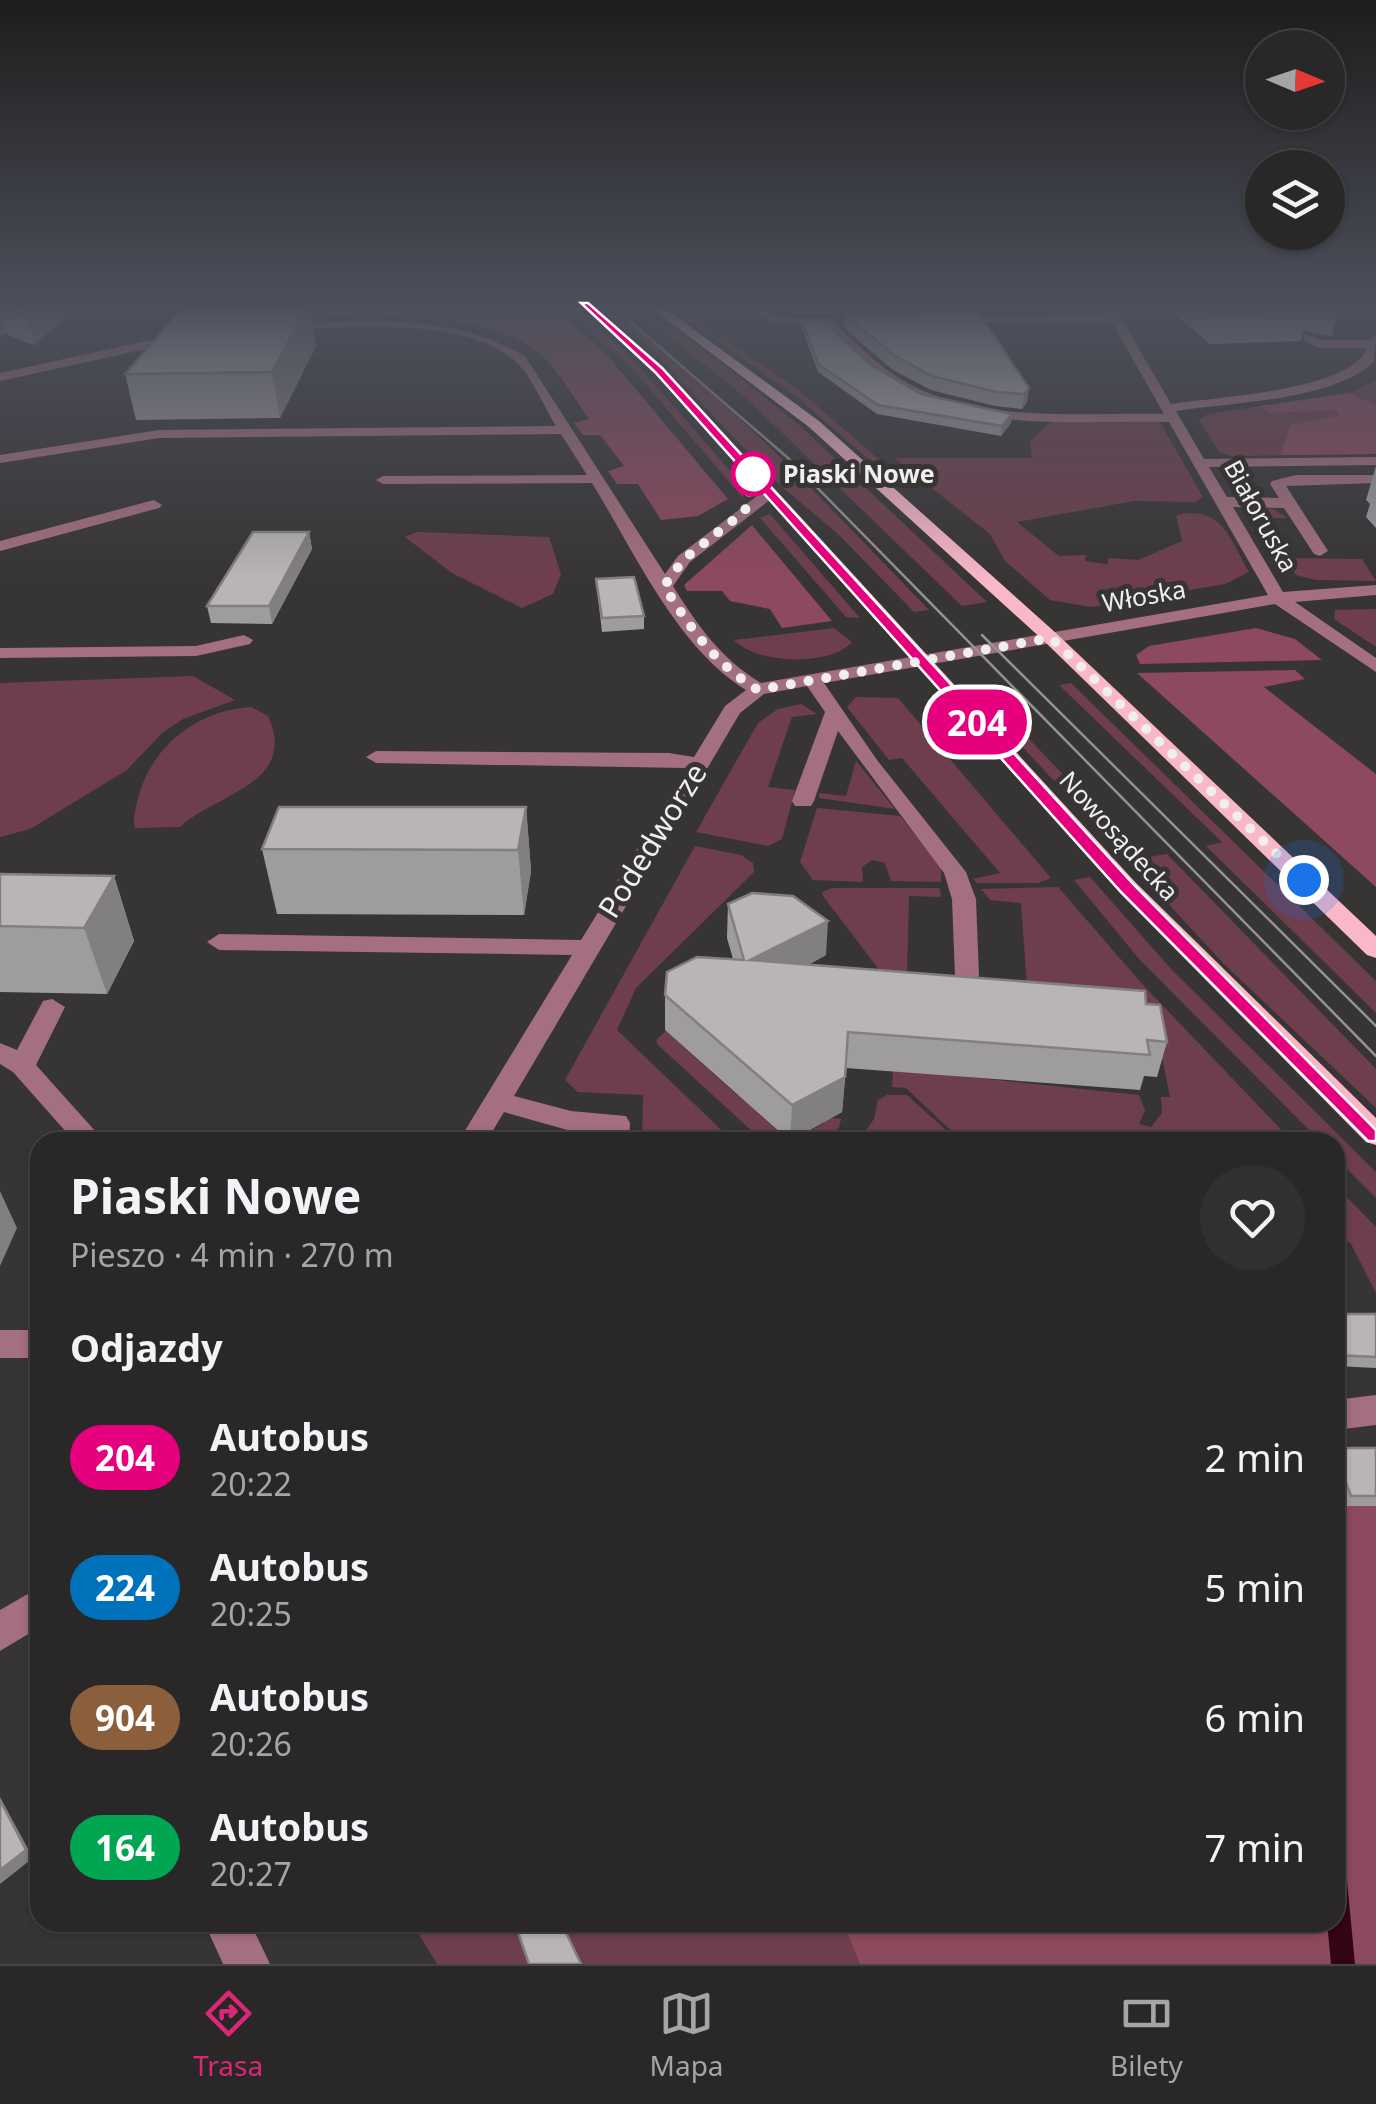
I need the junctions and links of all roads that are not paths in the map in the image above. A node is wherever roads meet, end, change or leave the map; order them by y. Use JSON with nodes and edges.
{"nodes":[{"id":1,"x":545,"y":396,"type":"edge"},
{"id":2,"x":681,"y":396,"type":"edge"},
{"id":3,"x":776,"y":396,"type":"edge"},
{"id":4,"x":924,"y":396,"type":"edge"},
{"id":5,"x":1160,"y":396,"type":"edge"},
{"id":6,"x":1256,"y":396,"type":"edge"},
{"id":7,"x":1170,"y":413,"type":"junction"},
{"id":8,"x":568,"y":430,"type":"junction"},
{"id":9,"x":0,"y":459,"type":"edge"},
{"id":10,"x":1376,"y":461,"type":"edge"},
{"id":11,"x":1202,"y":463,"type":"junction"},
{"id":12,"x":598,"y":479,"type":"junction"},
{"id":13,"x":1376,"y":479,"type":"edge"},
{"id":14,"x":383,"y":480,"type":"dead end"},
{"id":15,"x":770,"y":493,"type":"junction"},
{"id":16,"x":1226,"y":502,"type":"junction"},
{"id":17,"x":1286,"y":503,"type":"junction"},
{"id":18,"x":154,"y":505,"type":"dead end"},
{"id":19,"x":0,"y":546,"type":"edge"},
{"id":20,"x":1320,"y":551,"type":"dead end"},
{"id":21,"x":664,"y":586,"type":"junction"},
{"id":22,"x":1376,"y":590,"type":"edge"},
{"id":23,"x":1278,"y":598,"type":"junction"},
{"id":24,"x":1051,"y":638,"type":"junction"},
{"id":25,"x":244,"y":640,"type":"dead end"},
{"id":26,"x":0,"y":653,"type":"edge"},
{"id":27,"x":921,"y":660,"type":"junction"},
{"id":28,"x":1376,"y":666,"type":"edge"},
{"id":29,"x":811,"y":678,"type":"junction"},
{"id":30,"x":758,"y":690,"type":"junction"},
{"id":31,"x":834,"y":712,"type":"junction"},
{"id":32,"x":376,"y":757,"type":"dead end"},
{"id":33,"x":700,"y":764,"type":"junction"},
{"id":34,"x":803,"y":802,"type":"dead end"},
{"id":35,"x":218,"y":942,"type":"dead end"},
{"id":36,"x":587,"y":948,"type":"junction"},
{"id":37,"x":1376,"y":950,"type":"edge"},
{"id":38,"x":967,"y":976,"type":"edge"},
{"id":39,"x":52,"y":1007,"type":"dead end"},
{"id":40,"x":11,"y":1059,"type":"edge"},
{"id":41,"x":498,"y":1101,"type":"junction"},
{"id":42,"x":81,"y":1132,"type":"edge"},
{"id":43,"x":478,"y":1132,"type":"edge"},
{"id":44,"x":616,"y":1132,"type":"edge"},
{"id":45,"x":1376,"y":1135,"type":"edge"},
{"id":46,"x":0,"y":1344,"type":"edge"},
{"id":47,"x":30,"y":1344,"type":"edge"},
{"id":48,"x":1376,"y":1410,"type":"edge"},
{"id":49,"x":1345,"y":1415,"type":"edge"},
{"id":50,"x":30,"y":1612,"type":"edge"},
{"id":51,"x":0,"y":1632,"type":"edge"},
{"id":52,"x":231,"y":1932,"type":"edge"},
{"id":53,"x":248,"y":1964,"type":"edge"}],
"edges":[{"from":1,"to":8,"type":"street"},
{"from":2,"to":15,"type":"main road","name":"Nowosądecka"},
{"from":3,"to":24,"type":"main road"},
{"from":4,"to":7,"type":"street"},
{"from":5,"to":7,"type":"street","name":"Białoruska"},
{"from":6,"to":7,"type":"street"},
{"from":7,"to":11,"type":"street","name":"Białoruska"},
{"from":8,"to":9,"type":"street"},
{"from":8,"to":12,"type":"street"},
{"from":10,"to":11,"type":"street"},
{"from":11,"to":16,"type":"street","name":"Białoruska"},
{"from":12,"to":14,"type":"street"},
{"from":12,"to":21,"type":"street"},
{"from":13,"to":17,"type":"street"},
{"from":15,"to":21,"type":"street"},
{"from":15,"to":27,"type":"main road","name":"Nowosądecka"},
{"from":16,"to":17,"type":"street"},
{"from":16,"to":23,"type":"street","name":"Białoruska"},
{"from":17,"to":20,"type":"street"},
{"from":18,"to":19,"type":"street"},
{"from":21,"to":30,"type":"street"},
{"from":22,"to":23,"type":"street","name":"Włoska"},
{"from":23,"to":24,"type":"street","name":"Włoska"},
{"from":23,"to":28,"type":"street","name":"Białoruska"},
{"from":24,"to":27,"type":"street","name":"Włoska"},
{"from":24,"to":37,"type":"main road"},
{"from":25,"to":26,"type":"street"},
{"from":27,"to":29,"type":"street"},
{"from":27,"to":45,"type":"main road","name":"Nowosądecka"},
{"from":29,"to":30,"type":"street"},
{"from":29,"to":31,"type":"street"},
{"from":30,"to":33,"type":"street","name":"Podedworze"},
{"from":31,"to":34,"type":"street"},
{"from":31,"to":38,"type":"street"},
{"from":32,"to":33,"type":"street"},
{"from":33,"to":36,"type":"street","name":"Podedworze"},
{"from":35,"to":36,"type":"street"},
{"from":36,"to":41,"type":"street","name":"Podedworze"},
{"from":39,"to":40,"type":"street"},
{"from":40,"to":42,"type":"street"},
{"from":41,"to":43,"type":"street","name":"Podedworze"},
{"from":41,"to":44,"type":"street"},
{"from":46,"to":47,"type":"street"},
{"from":48,"to":49,"type":"street"},
{"from":50,"to":51,"type":"street"},
{"from":52,"to":53,"type":"street"}]}
